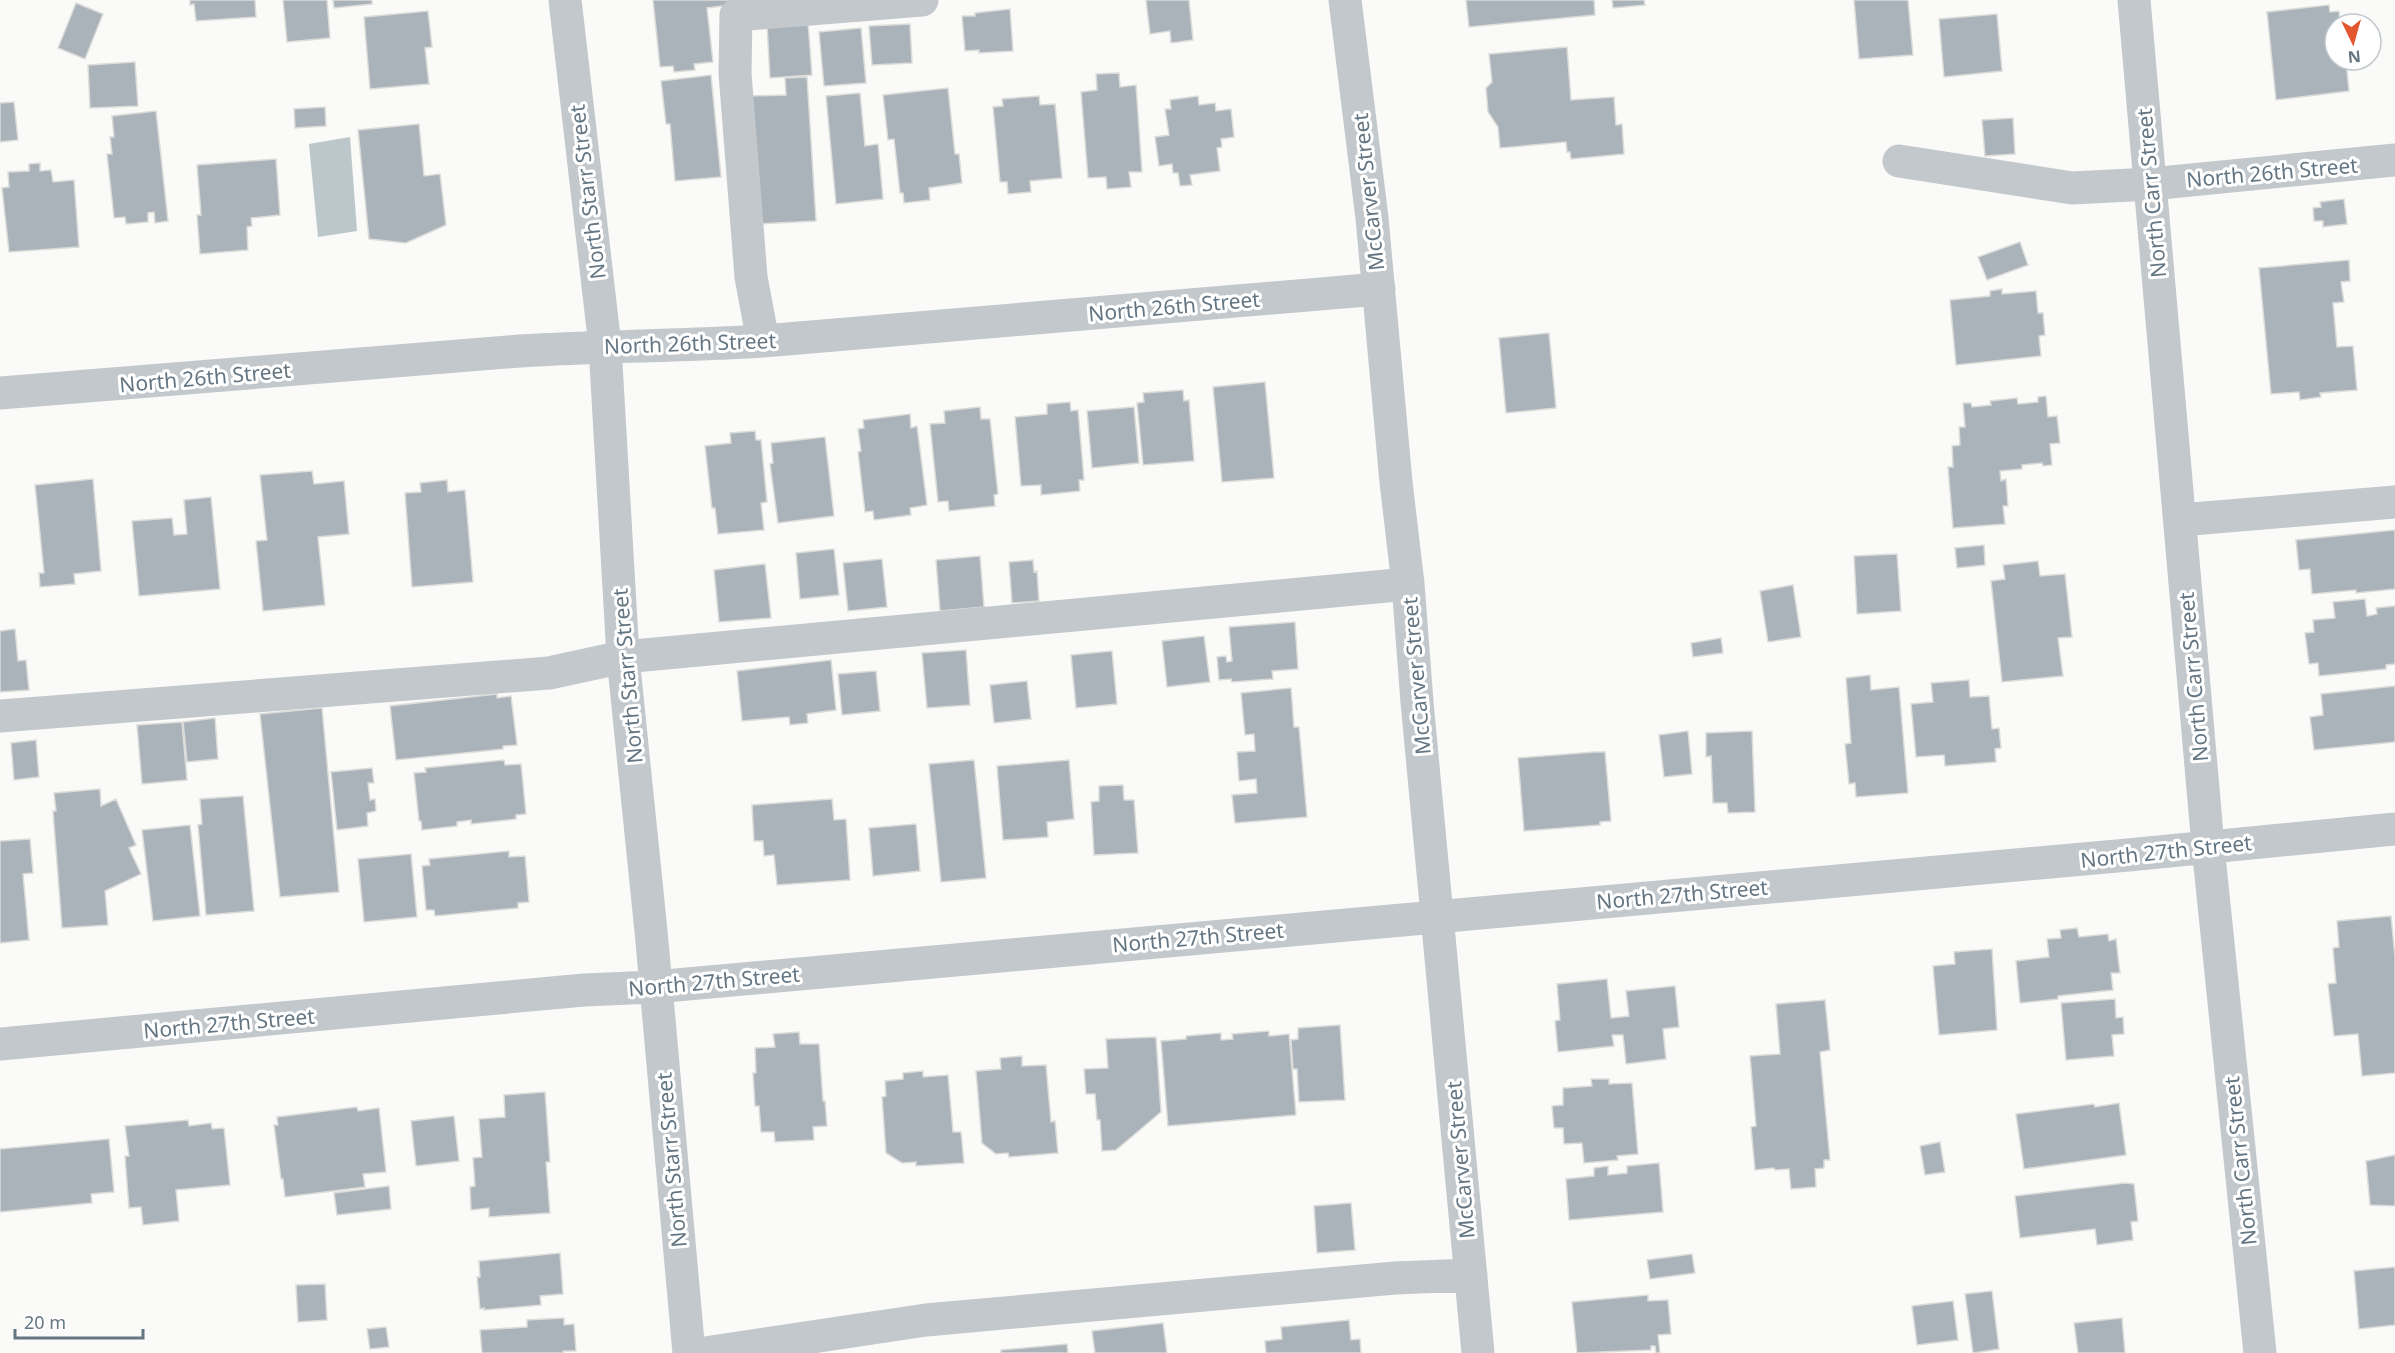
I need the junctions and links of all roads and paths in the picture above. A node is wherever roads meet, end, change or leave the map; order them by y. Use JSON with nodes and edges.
{"nodes":[{"id":1,"x":564,"y":0,"type":"edge"},
{"id":2,"x":922,"y":0,"type":"edge"},
{"id":3,"x":1345,"y":0,"type":"edge"},
{"id":4,"x":2134,"y":0,"type":"edge"},
{"id":5,"x":2395,"y":160,"type":"edge"},
{"id":6,"x":1899,"y":161,"type":"dead end"},
{"id":7,"x":2150,"y":184,"type":"junction"},
{"id":8,"x":1379,"y":289,"type":"junction"},
{"id":9,"x":763,"y":341,"type":"junction"},
{"id":10,"x":605,"y":346,"type":"junction"},
{"id":11,"x":0,"y":393,"type":"edge"},
{"id":12,"x":2395,"y":502,"type":"edge"},
{"id":13,"x":2180,"y":520,"type":"junction"},
{"id":14,"x":1408,"y":584,"type":"junction"},
{"id":15,"x":623,"y":657,"type":"junction"},
{"id":16,"x":0,"y":716,"type":"edge"},
{"id":17,"x":2395,"y":828,"type":"edge"},
{"id":18,"x":2208,"y":846,"type":"junction"},
{"id":19,"x":1438,"y":916,"type":"junction"},
{"id":20,"x":654,"y":987,"type":"junction"},
{"id":21,"x":0,"y":1044,"type":"edge"},
{"id":22,"x":1471,"y":1275,"type":"junction"},
{"id":23,"x":689,"y":1353,"type":"edge"},
{"id":24,"x":705,"y":1353,"type":"edge"},
{"id":25,"x":1478,"y":1353,"type":"edge"},
{"id":26,"x":2260,"y":1353,"type":"edge"}],
"edges":[{"from":1,"to":10,"type":"street","name":"North Starr Street"},
{"from":2,"to":9,"type":"street"},
{"from":3,"to":8,"type":"street","name":"McCarver Street"},
{"from":4,"to":7,"type":"street","name":"North Carr Street"},
{"from":5,"to":7,"type":"street","name":"North 26th Street"},
{"from":6,"to":7,"type":"street","name":"North 26th Street"},
{"from":7,"to":13,"type":"street","name":"North Carr Street"},
{"from":8,"to":9,"type":"street","name":"North 26th Street"},
{"from":8,"to":14,"type":"street","name":"McCarver Street"},
{"from":9,"to":10,"type":"street","name":"North 26th Street"},
{"from":10,"to":11,"type":"street","name":"North 26th Street"},
{"from":10,"to":15,"type":"street","name":"North Starr Street"},
{"from":12,"to":13,"type":"street"},
{"from":13,"to":18,"type":"street","name":"North Carr Street"},
{"from":14,"to":15,"type":"street"},
{"from":14,"to":19,"type":"street","name":"McCarver Street"},
{"from":15,"to":16,"type":"street"},
{"from":15,"to":20,"type":"street","name":"North Starr Street"},
{"from":17,"to":18,"type":"street","name":"North 27th Street"},
{"from":18,"to":19,"type":"street","name":"North 27th Street"},
{"from":18,"to":26,"type":"street","name":"North Carr Street"},
{"from":19,"to":20,"type":"street","name":"North 27th Street"},
{"from":19,"to":22,"type":"street","name":"McCarver Street"},
{"from":20,"to":21,"type":"street","name":"North 27th Street"},
{"from":20,"to":23,"type":"street","name":"North Starr Street"},
{"from":22,"to":24,"type":"street"},
{"from":22,"to":25,"type":"street","name":"McCarver Street"}]}
